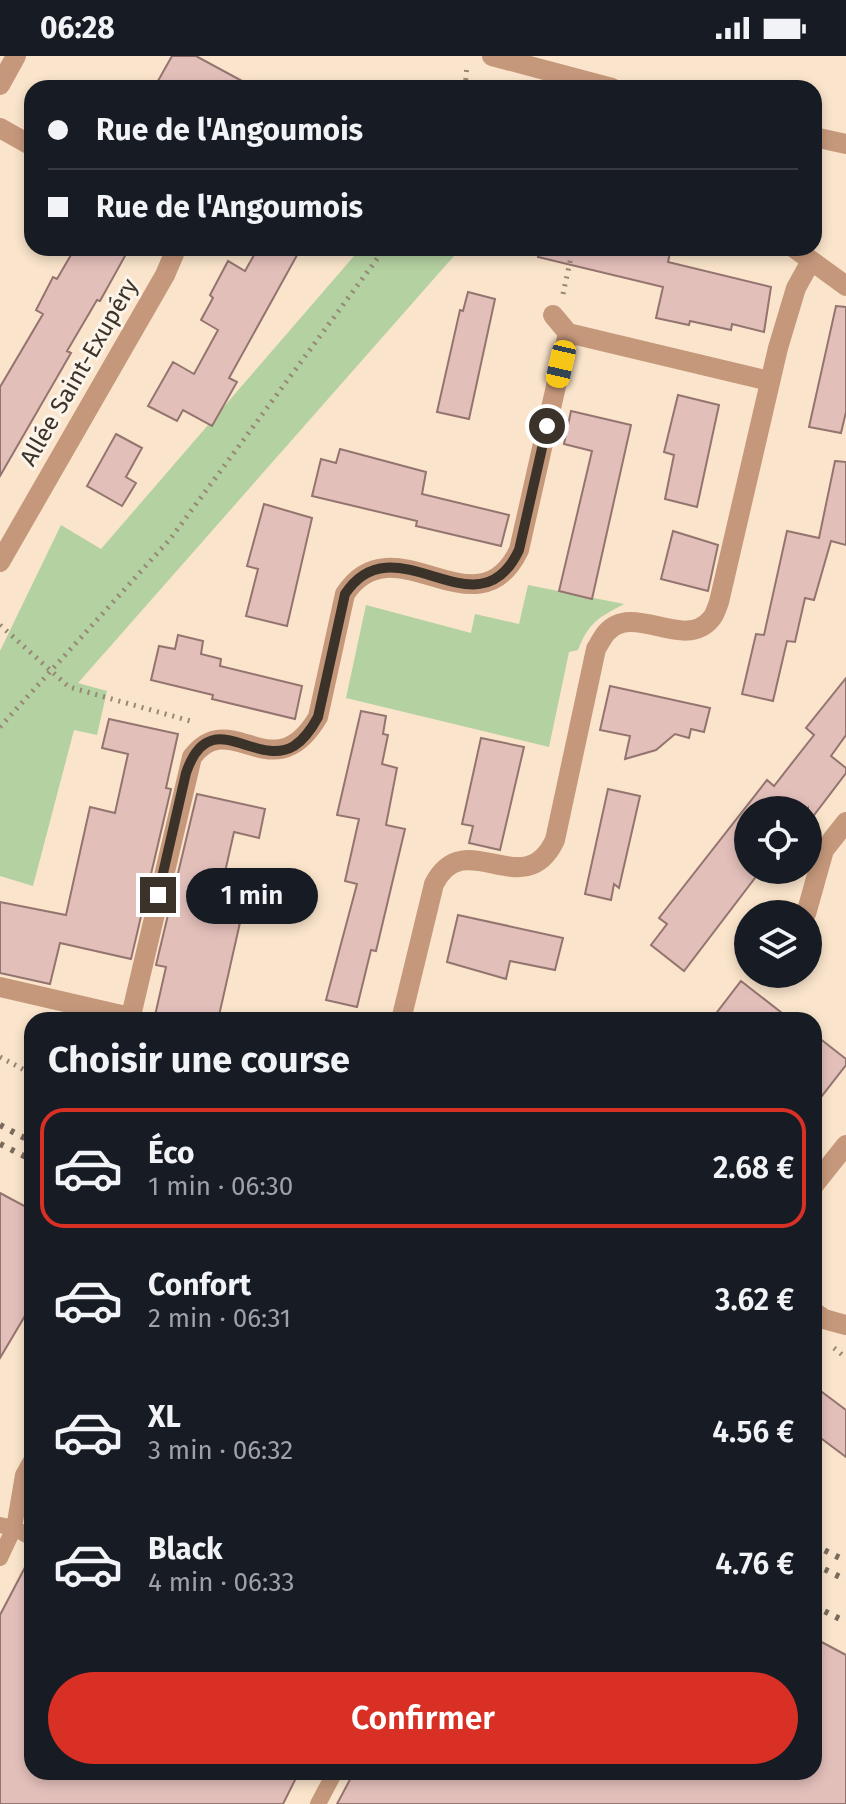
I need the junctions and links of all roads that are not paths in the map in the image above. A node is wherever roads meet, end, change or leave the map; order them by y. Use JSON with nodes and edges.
{"nodes":[{"id":1,"x":16,"y":56,"type":"edge"},
{"id":2,"x":504,"y":57,"type":"edge"},
{"id":3,"x":567,"y":80,"type":"edge"},
{"id":4,"x":0,"y":85,"type":"edge"},
{"id":5,"x":0,"y":128,"type":"edge"},
{"id":6,"x":822,"y":139,"type":"edge"},
{"id":7,"x":24,"y":142,"type":"edge"},
{"id":8,"x":846,"y":144,"type":"edge"},
{"id":9,"x":173,"y":256,"type":"edge"},
{"id":10,"x":804,"y":256,"type":"edge"},
{"id":11,"x":811,"y":261,"type":"junction"},
{"id":12,"x":846,"y":286,"type":"edge"},
{"id":13,"x":769,"y":381,"type":"junction"},
{"id":14,"x":0,"y":562,"type":"edge"},
{"id":15,"x":846,"y":822,"type":"edge"},
{"id":16,"x":810,"y":900,"type":"edge"},
{"id":17,"x":0,"y":987,"type":"edge"},
{"id":18,"x":102,"y":1012,"type":"edge"},
{"id":19,"x":132,"y":1012,"type":"edge"},
{"id":20,"x":403,"y":1012,"type":"edge"},
{"id":21,"x":846,"y":1145,"type":"edge"},
{"id":22,"x":822,"y":1175,"type":"edge"},
{"id":23,"x":822,"y":1318,"type":"edge"},
{"id":24,"x":846,"y":1325,"type":"edge"},
{"id":25,"x":24,"y":1473,"type":"edge"},
{"id":26,"x":7,"y":1527,"type":"edge"},
{"id":27,"x":0,"y":1558,"type":"edge"},
{"id":28,"x":331,"y":1780,"type":"edge"},
{"id":29,"x":318,"y":1804,"type":"edge"}],
"edges":[{"from":1,"to":4,"type":"street"},
{"from":2,"to":3,"type":"street"},
{"from":5,"to":7,"type":"street"},
{"from":6,"to":8,"type":"street"},
{"from":9,"to":14,"type":"street","name":"Allée Saint-Exupéry"},
{"from":10,"to":11,"type":"street"},
{"from":11,"to":12,"type":"street"},
{"from":11,"to":13,"type":"street"},
{"from":13,"to":19,"type":"street"},
{"from":13,"to":20,"type":"street"},
{"from":15,"to":16,"type":"street"},
{"from":17,"to":18,"type":"street"},
{"from":21,"to":22,"type":"street"},
{"from":23,"to":24,"type":"street"},
{"from":25,"to":26,"type":"lane"},
{"from":26,"to":27,"type":"lane"},
{"from":28,"to":29,"type":"lane"}]}
